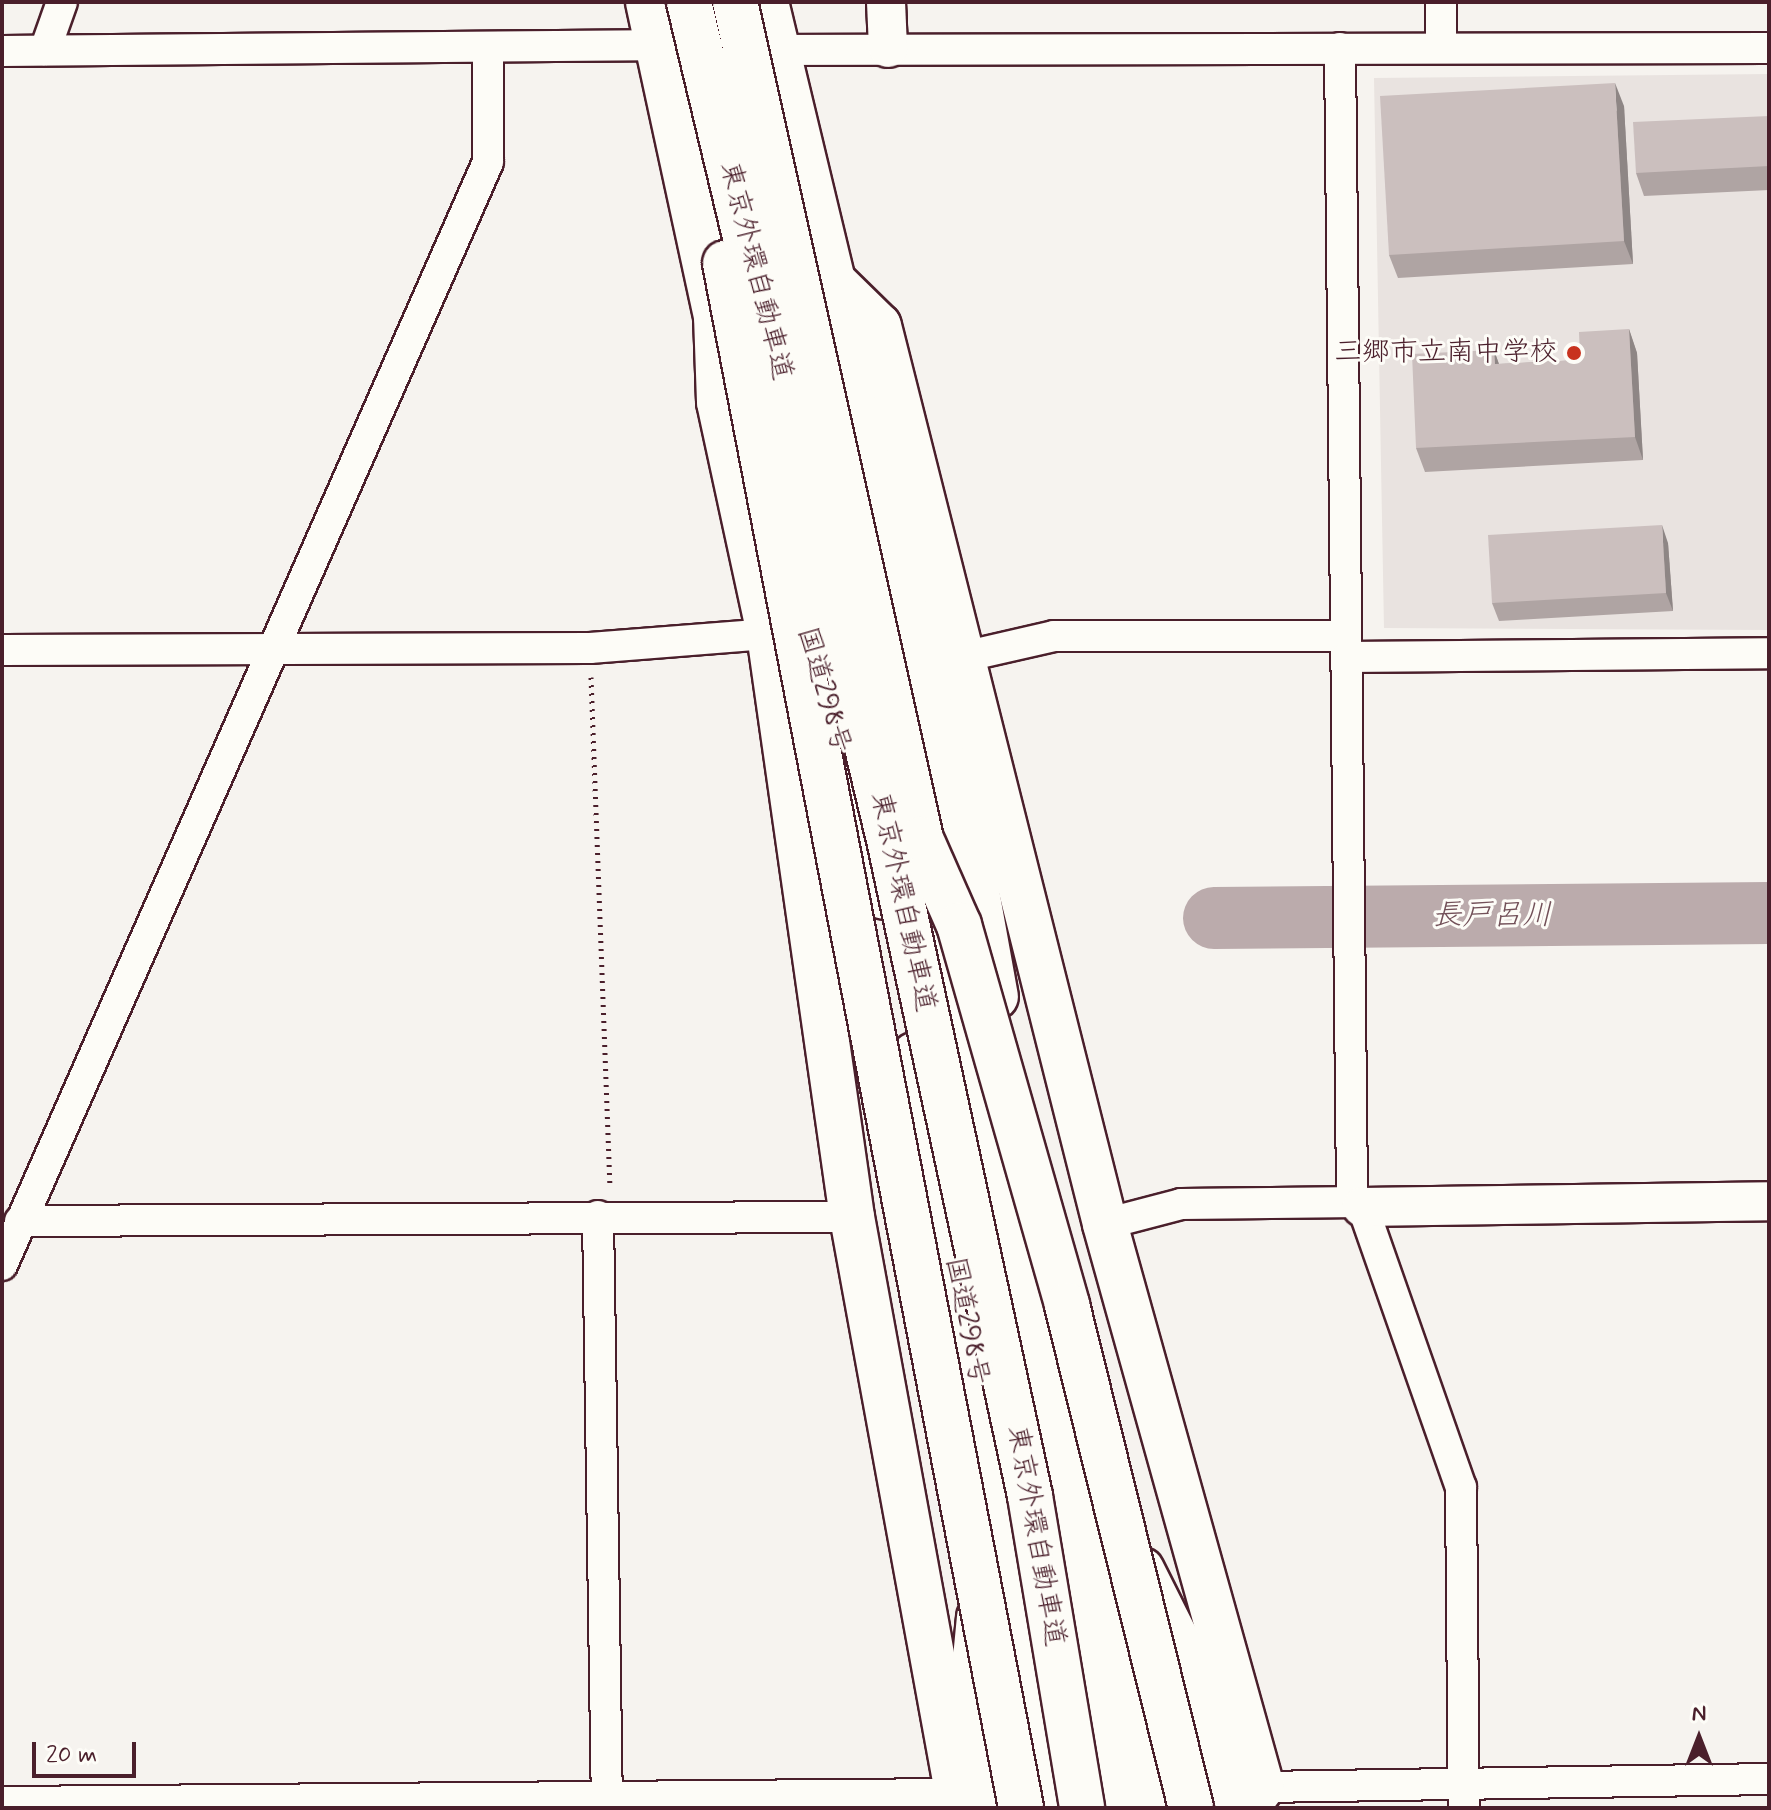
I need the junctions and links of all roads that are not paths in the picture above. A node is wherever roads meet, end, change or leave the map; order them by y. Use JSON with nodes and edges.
{"nodes":[{"id":1,"x":62,"y":2,"type":"edge"},
{"id":2,"x":678,"y":2,"type":"edge"},
{"id":3,"x":689,"y":2,"type":"edge"},
{"id":4,"x":735,"y":2,"type":"edge"},
{"id":5,"x":766,"y":2,"type":"edge"},
{"id":6,"x":886,"y":2,"type":"edge"},
{"id":7,"x":1441,"y":2,"type":"edge"},
{"id":8,"x":652,"y":23,"type":"edge"},
{"id":9,"x":888,"y":48,"type":"junction"},
{"id":10,"x":1340,"y":48,"type":"junction"},
{"id":11,"x":1441,"y":48,"type":"junction"},
{"id":12,"x":1769,"y":48,"type":"edge"},
{"id":13,"x":45,"y":50,"type":"junction"},
{"id":14,"x":488,"y":50,"type":"junction"},
{"id":15,"x":2,"y":51,"type":"edge"},
{"id":16,"x":777,"y":51,"type":"junction"},
{"id":17,"x":833,"y":281,"type":"junction"},
{"id":18,"x":716,"y":316,"type":"junction"},
{"id":19,"x":769,"y":634,"type":"junction"},
{"id":20,"x":1347,"y":646,"type":"junction"},
{"id":21,"x":274,"y":647,"type":"junction"},
{"id":22,"x":2,"y":650,"type":"edge"},
{"id":23,"x":1769,"y":653,"type":"edge"},
{"id":24,"x":967,"y":656,"type":"junction"},
{"id":25,"x":921,"y":839,"type":"junction"},
{"id":26,"x":1769,"y":1201,"type":"edge"},
{"id":27,"x":1357,"y":1205,"type":"junction"},
{"id":28,"x":605,"y":1215,"type":"junction"},
{"id":29,"x":852,"y":1217,"type":"junction"},
{"id":30,"x":20,"y":1221,"type":"junction"},
{"id":31,"x":1105,"y":1224,"type":"junction"},
{"id":32,"x":2,"y":1265,"type":"edge"},
{"id":33,"x":1076,"y":1439,"type":"junction"},
{"id":34,"x":993,"y":1459,"type":"junction"},
{"id":35,"x":1769,"y":1779,"type":"edge"},
{"id":36,"x":1464,"y":1795,"type":"edge"},
{"id":37,"x":607,"y":1801,"type":"edge"},
{"id":38,"x":1246,"y":1801,"type":"edge"},
{"id":39,"x":2,"y":1802,"type":"edge"},
{"id":40,"x":971,"y":1803,"type":"edge"},
{"id":41,"x":1021,"y":1808,"type":"edge"},
{"id":42,"x":1053,"y":1808,"type":"edge"},
{"id":43,"x":1082,"y":1808,"type":"edge"},
{"id":44,"x":1117,"y":1808,"type":"edge"},
{"id":45,"x":1148,"y":1808,"type":"edge"},
{"id":46,"x":1191,"y":1808,"type":"edge"}],
"edges":[{"from":1,"to":13,"type":"street"},
{"from":2,"to":41,"type":"highway","bridge":true},
{"from":3,"to":43,"type":"highway","name":"東京外環自動車道","bridge":true},
{"from":4,"to":25,"type":"highway","name":"東京外環自動車道","bridge":true},
{"from":5,"to":16,"type":"highway"},
{"from":6,"to":9,"type":"street"},
{"from":7,"to":11,"type":"street"},
{"from":8,"to":14,"type":"street"},
{"from":8,"to":16,"type":"street"},
{"from":8,"to":18,"type":"highway","name":"国道298号"},
{"from":9,"to":10,"type":"street"},
{"from":9,"to":16,"type":"street"},
{"from":10,"to":11,"type":"street"},
{"from":10,"to":20,"type":"street"},
{"from":11,"to":12,"type":"street"},
{"from":13,"to":14,"type":"street"},
{"from":13,"to":15,"type":"street"},
{"from":14,"to":21,"type":"street"},
{"from":16,"to":17,"type":"highway"},
{"from":17,"to":24,"type":"highway"},
{"from":17,"to":33,"type":"highway"},
{"from":18,"to":19,"type":"highway"},
{"from":18,"to":34,"type":"highway","name":"国道298号"},
{"from":19,"to":21,"type":"street"},
{"from":19,"to":29,"type":"highway"},
{"from":20,"to":23,"type":"street"},
{"from":20,"to":24,"type":"street"},
{"from":20,"to":27,"type":"street"},
{"from":21,"to":22,"type":"street"},
{"from":21,"to":30,"type":"street"},
{"from":24,"to":31,"type":"highway"},
{"from":25,"to":44,"type":"highway","name":"東京外環自動車道","bridge":true},
{"from":25,"to":46,"type":"highway","bridge":true},
{"from":26,"to":27,"type":"street"},
{"from":27,"to":31,"type":"street"},
{"from":27,"to":36,"type":"street"},
{"from":28,"to":29,"type":"street"},
{"from":28,"to":30,"type":"street"},
{"from":28,"to":37,"type":"street"},
{"from":29,"to":40,"type":"highway"},
{"from":30,"to":32,"type":"street"},
{"from":31,"to":38,"type":"highway"},
{"from":33,"to":38,"type":"highway"},
{"from":33,"to":45,"type":"highway"},
{"from":34,"to":40,"type":"highway"},
{"from":34,"to":42,"type":"highway","name":"国道298号"},
{"from":35,"to":36,"type":"street"},
{"from":36,"to":38,"type":"street"},
{"from":37,"to":39,"type":"street"},
{"from":37,"to":40,"type":"street"}]}
